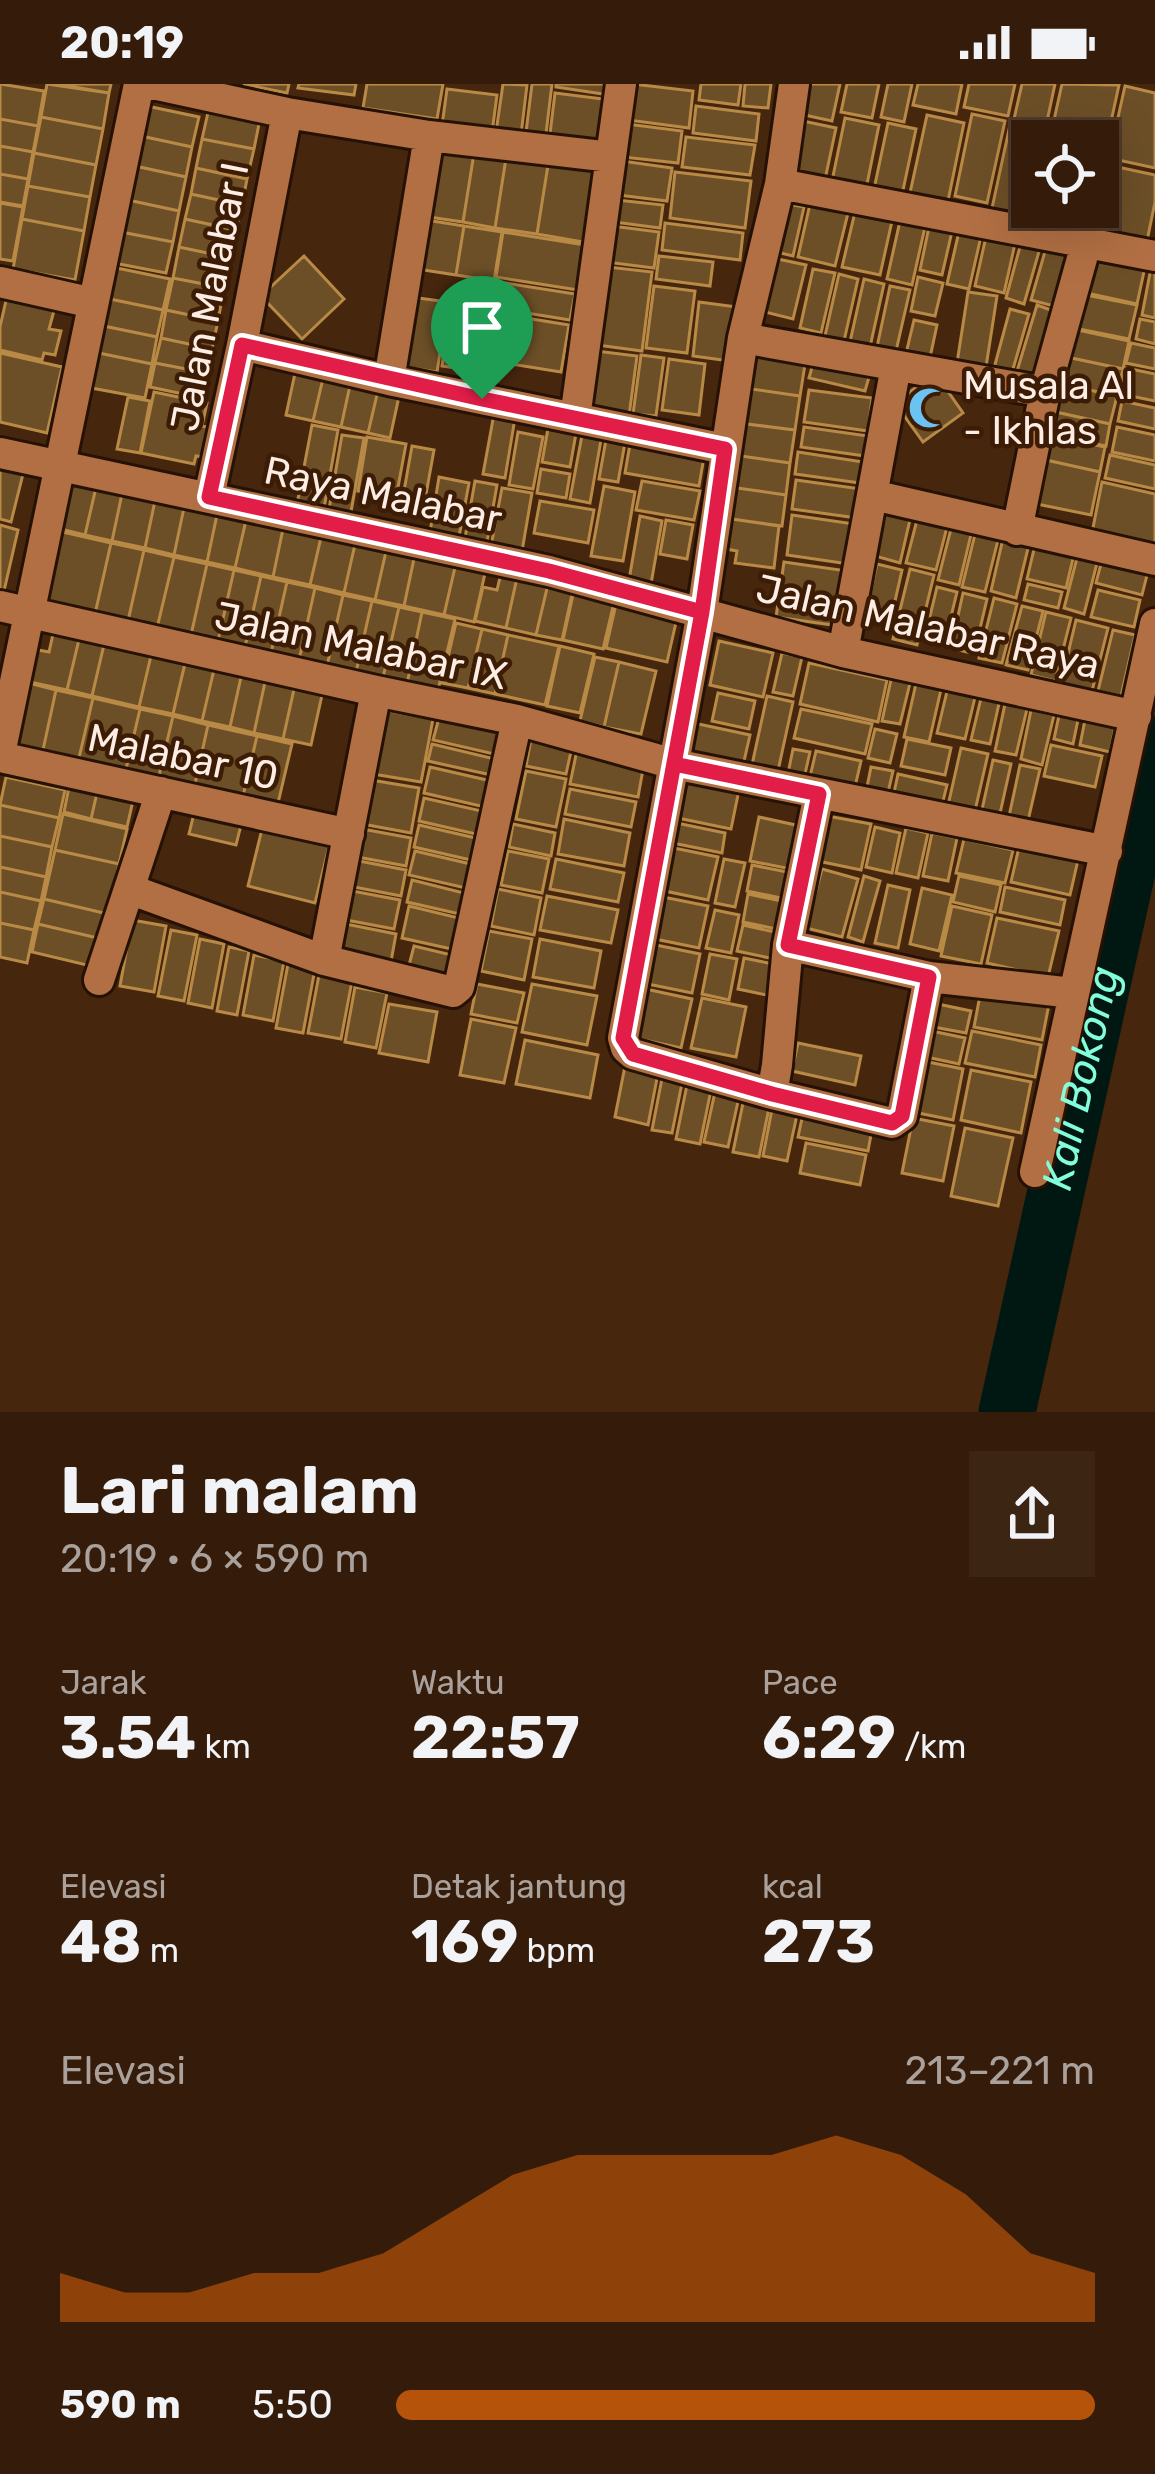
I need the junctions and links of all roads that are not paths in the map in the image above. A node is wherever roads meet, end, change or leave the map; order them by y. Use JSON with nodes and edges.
{"nodes":[{"id":1,"x":139,"y":84,"type":"edge"},
{"id":2,"x":153,"y":84,"type":"edge"},
{"id":3,"x":621,"y":84,"type":"edge"},
{"id":4,"x":794,"y":84,"type":"edge"},
{"id":5,"x":287,"y":113,"type":"junction"},
{"id":6,"x":429,"y":136,"type":"junction"},
{"id":7,"x":611,"y":157,"type":"junction"},
{"id":8,"x":780,"y":184,"type":"junction"},
{"id":9,"x":1086,"y":244,"type":"junction"},
{"id":10,"x":1155,"y":256,"type":"edge"},
{"id":11,"x":0,"y":282,"type":"edge"},
{"id":12,"x":93,"y":303,"type":"junction"},
{"id":13,"x":743,"y":338,"type":"junction"},
{"id":14,"x":242,"y":345,"type":"junction"},
{"id":15,"x":896,"y":366,"type":"junction"},
{"id":16,"x":389,"y":380,"type":"junction"},
{"id":17,"x":1045,"y":392,"type":"junction"},
{"id":18,"x":575,"y":418,"type":"junction"},
{"id":19,"x":725,"y":449,"type":"junction"},
{"id":20,"x":0,"y":453,"type":"edge"},
{"id":21,"x":59,"y":466,"type":"junction"},
{"id":22,"x":873,"y":495,"type":"junction"},
{"id":23,"x":209,"y":497,"type":"junction"},
{"id":24,"x":1017,"y":530,"type":"junction"},
{"id":25,"x":1155,"y":560,"type":"edge"},
{"id":26,"x":15,"y":609,"type":"edge"},
{"id":27,"x":702,"y":612,"type":"junction"},
{"id":28,"x":1155,"y":624,"type":"edge"},
{"id":29,"x":843,"y":652,"type":"junction"},
{"id":30,"x":376,"y":691,"type":"junction"},
{"id":31,"x":1136,"y":716,"type":"junction"},
{"id":32,"x":517,"y":720,"type":"junction"},
{"id":33,"x":0,"y":755,"type":"edge"},
{"id":34,"x":674,"y":764,"type":"junction"},
{"id":35,"x":161,"y":792,"type":"junction"},
{"id":36,"x":819,"y":794,"type":"junction"},
{"id":37,"x":349,"y":834,"type":"junction"},
{"id":38,"x":1107,"y":851,"type":"junction"},
{"id":39,"x":129,"y":889,"type":"junction"},
{"id":40,"x":788,"y":945,"type":"junction"},
{"id":41,"x":324,"y":961,"type":"junction"},
{"id":42,"x":929,"y":977,"type":"junction"},
{"id":43,"x":99,"y":980,"type":"dead end"},
{"id":44,"x":1073,"y":993,"type":"junction"},
{"id":45,"x":772,"y":1094,"type":"junction"},
{"id":46,"x":1035,"y":1172,"type":"dead end"}],
"edges":[{"from":1,"to":12,"type":"street"},
{"from":2,"to":5,"type":"street"},
{"from":3,"to":7,"type":"street"},
{"from":4,"to":8,"type":"street"},
{"from":5,"to":6,"type":"street"},
{"from":5,"to":14,"type":"street","name":"Jalan Malabar I"},
{"from":6,"to":7,"type":"street"},
{"from":6,"to":16,"type":"street"},
{"from":7,"to":18,"type":"street"},
{"from":8,"to":9,"type":"street"},
{"from":8,"to":13,"type":"street"},
{"from":9,"to":10,"type":"street"},
{"from":9,"to":17,"type":"street"},
{"from":11,"to":12,"type":"street"},
{"from":12,"to":21,"type":"street"},
{"from":13,"to":15,"type":"street"},
{"from":13,"to":19,"type":"street"},
{"from":14,"to":16,"type":"street"},
{"from":14,"to":23,"type":"street","name":"Jalan Malabar I"},
{"from":15,"to":17,"type":"street"},
{"from":15,"to":22,"type":"street"},
{"from":16,"to":18,"type":"street"},
{"from":17,"to":24,"type":"street"},
{"from":18,"to":19,"type":"street"},
{"from":19,"to":27,"type":"street"},
{"from":20,"to":21,"type":"street","name":"Raya Malabar"},
{"from":21,"to":23,"type":"street","name":"Raya Malabar"},
{"from":21,"to":26,"type":"street"},
{"from":22,"to":24,"type":"street"},
{"from":22,"to":29,"type":"street"},
{"from":23,"to":27,"type":"street","name":"Raya Malabar"},
{"from":24,"to":25,"type":"street"},
{"from":26,"to":30,"type":"street","name":"Jalan Malabar IX"},
{"from":26,"to":33,"type":"street"},
{"from":27,"to":29,"type":"street","name":"Jalan Malabar Raya"},
{"from":27,"to":34,"type":"street"},
{"from":28,"to":31,"type":"street"},
{"from":29,"to":31,"type":"street","name":"Jalan Malabar Raya"},
{"from":30,"to":32,"type":"street","name":"Jalan Malabar IX"},
{"from":30,"to":37,"type":"street"},
{"from":31,"to":38,"type":"street"},
{"from":32,"to":34,"type":"street","name":"Jalan Malabar IX"},
{"from":32,"to":41,"type":"street"},
{"from":33,"to":35,"type":"street","name":"Malabar 10"},
{"from":34,"to":36,"type":"street","name":"Jalan Malabar IX"},
{"from":34,"to":45,"type":"street"},
{"from":35,"to":37,"type":"street","name":"Malabar 10"},
{"from":35,"to":39,"type":"street"},
{"from":36,"to":38,"type":"street","name":"Jalan Malabar IX"},
{"from":36,"to":40,"type":"street"},
{"from":37,"to":41,"type":"street"},
{"from":38,"to":44,"type":"street"},
{"from":39,"to":41,"type":"street"},
{"from":39,"to":43,"type":"street"},
{"from":40,"to":42,"type":"street"},
{"from":40,"to":45,"type":"street"},
{"from":42,"to":44,"type":"street"},
{"from":42,"to":45,"type":"street"},
{"from":44,"to":46,"type":"street"}]}
